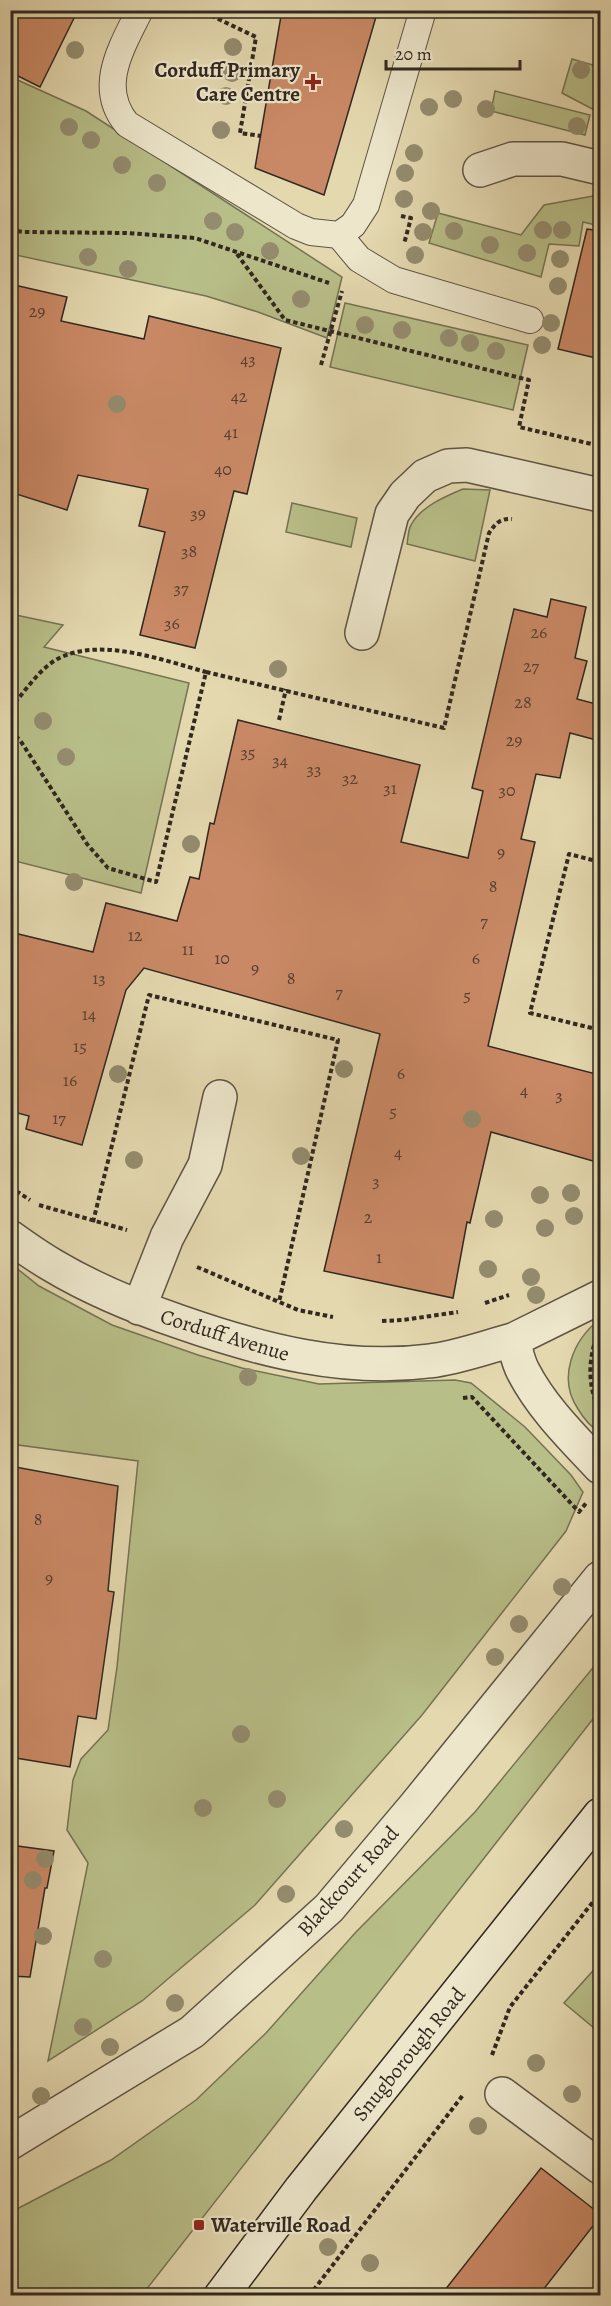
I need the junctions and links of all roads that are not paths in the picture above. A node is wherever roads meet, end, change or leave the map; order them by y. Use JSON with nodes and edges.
{"nodes":[{"id":1,"x":140,"y":10,"type":"edge"},
{"id":2,"x":423,"y":10,"type":"edge"},
{"id":3,"x":600,"y":168,"type":"edge"},
{"id":4,"x":480,"y":170,"type":"dead end"},
{"id":5,"x":339,"y":235,"type":"junction"},
{"id":6,"x":530,"y":320,"type":"dead end"},
{"id":7,"x":600,"y":495,"type":"edge"},
{"id":8,"x":362,"y":633,"type":"dead end"},
{"id":9,"x":220,"y":1097,"type":"dead end"},
{"id":10,"x":10,"y":1238,"type":"edge"},
{"id":11,"x":600,"y":1297,"type":"edge"},
{"id":12,"x":139,"y":1308,"type":"junction"},
{"id":13,"x":513,"y":1340,"type":"junction"},
{"id":14,"x":600,"y":1467,"type":"edge"},
{"id":15,"x":600,"y":1578,"type":"edge"},
{"id":16,"x":600,"y":1815,"type":"edge"},
{"id":17,"x":502,"y":2094,"type":"dead end"},
{"id":18,"x":10,"y":2143,"type":"edge"},
{"id":19,"x":600,"y":2167,"type":"edge"},
{"id":20,"x":221,"y":2295,"type":"edge"}],
"edges":[{"from":1,"to":5,"type":"lane"},
{"from":2,"to":5,"type":"lane"},
{"from":3,"to":4,"type":"street"},
{"from":5,"to":6,"type":"lane"},
{"from":7,"to":8,"type":"street"},
{"from":9,"to":12,"type":"street","name":"Corduff Avenue"},
{"from":10,"to":12,"type":"street","name":"Corduff Avenue"},
{"from":11,"to":13,"type":"street","name":"Corduff Avenue"},
{"from":12,"to":13,"type":"street","name":"Corduff Avenue"},
{"from":13,"to":14,"type":"street"},
{"from":15,"to":18,"type":"street","name":"Blackcourt Road"},
{"from":16,"to":20,"type":"street","name":"Snugborough Road"},
{"from":17,"to":19,"type":"street"}]}
